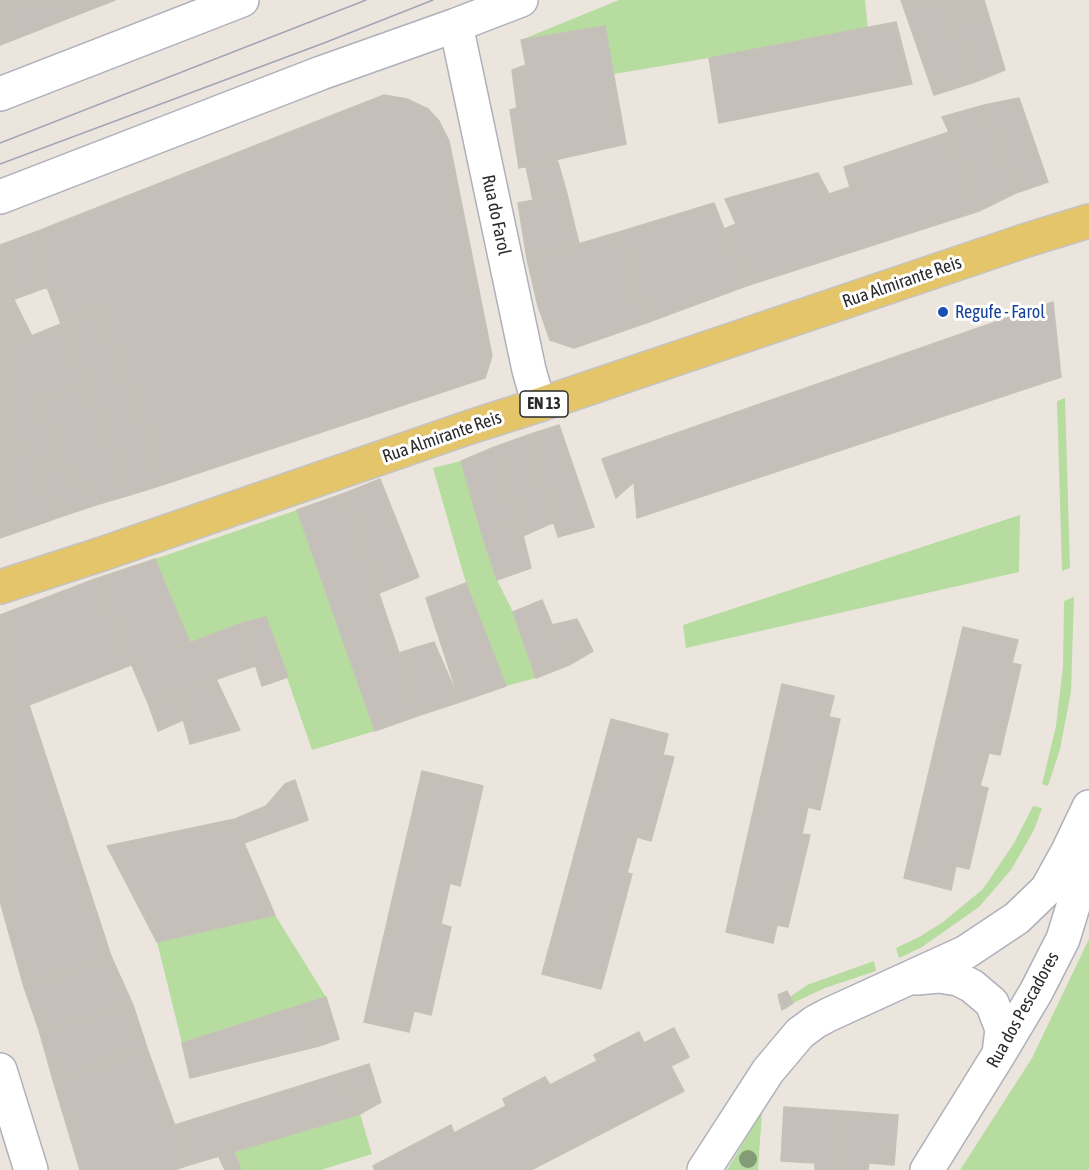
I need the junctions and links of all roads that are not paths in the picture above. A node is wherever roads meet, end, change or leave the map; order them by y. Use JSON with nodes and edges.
{"nodes":[{"id":1,"x":242,"y":0,"type":"edge"},
{"id":2,"x":520,"y":0,"type":"edge"},
{"id":3,"x":456,"y":25,"type":"junction"},
{"id":4,"x":0,"y":94,"type":"edge"},
{"id":5,"x":0,"y":197,"type":"edge"},
{"id":6,"x":1089,"y":221,"type":"edge"},
{"id":7,"x":540,"y":405,"type":"junction"},
{"id":8,"x":0,"y":587,"type":"edge"},
{"id":9,"x":1089,"y":807,"type":"edge"},
{"id":10,"x":1089,"y":837,"type":"edge"},
{"id":11,"x":909,"y":978,"type":"junction"},
{"id":12,"x":999,"y":1054,"type":"junction"},
{"id":13,"x":0,"y":1070,"type":"edge"},
{"id":14,"x":31,"y":1170,"type":"edge"},
{"id":15,"x":704,"y":1170,"type":"edge"},
{"id":16,"x":927,"y":1170,"type":"edge"}],
"edges":[{"from":1,"to":4,"type":"street"},
{"from":2,"to":3,"type":"street"},
{"from":3,"to":5,"type":"street"},
{"from":3,"to":7,"type":"street","name":"Rua do Farol"},
{"from":6,"to":7,"type":"main road","name":"Rua Almirante Reis","number":"EN 13"},
{"from":7,"to":8,"type":"main road","name":"Rua Almirante Reis","number":"EN 13"},
{"from":9,"to":11,"type":"street"},
{"from":10,"to":12,"type":"street","name":"Rua dos Pescadores"},
{"from":11,"to":12,"type":"street"},
{"from":11,"to":15,"type":"street"},
{"from":12,"to":16,"type":"street","name":"Rua dos Pescadores"},
{"from":13,"to":14,"type":"street"}]}
